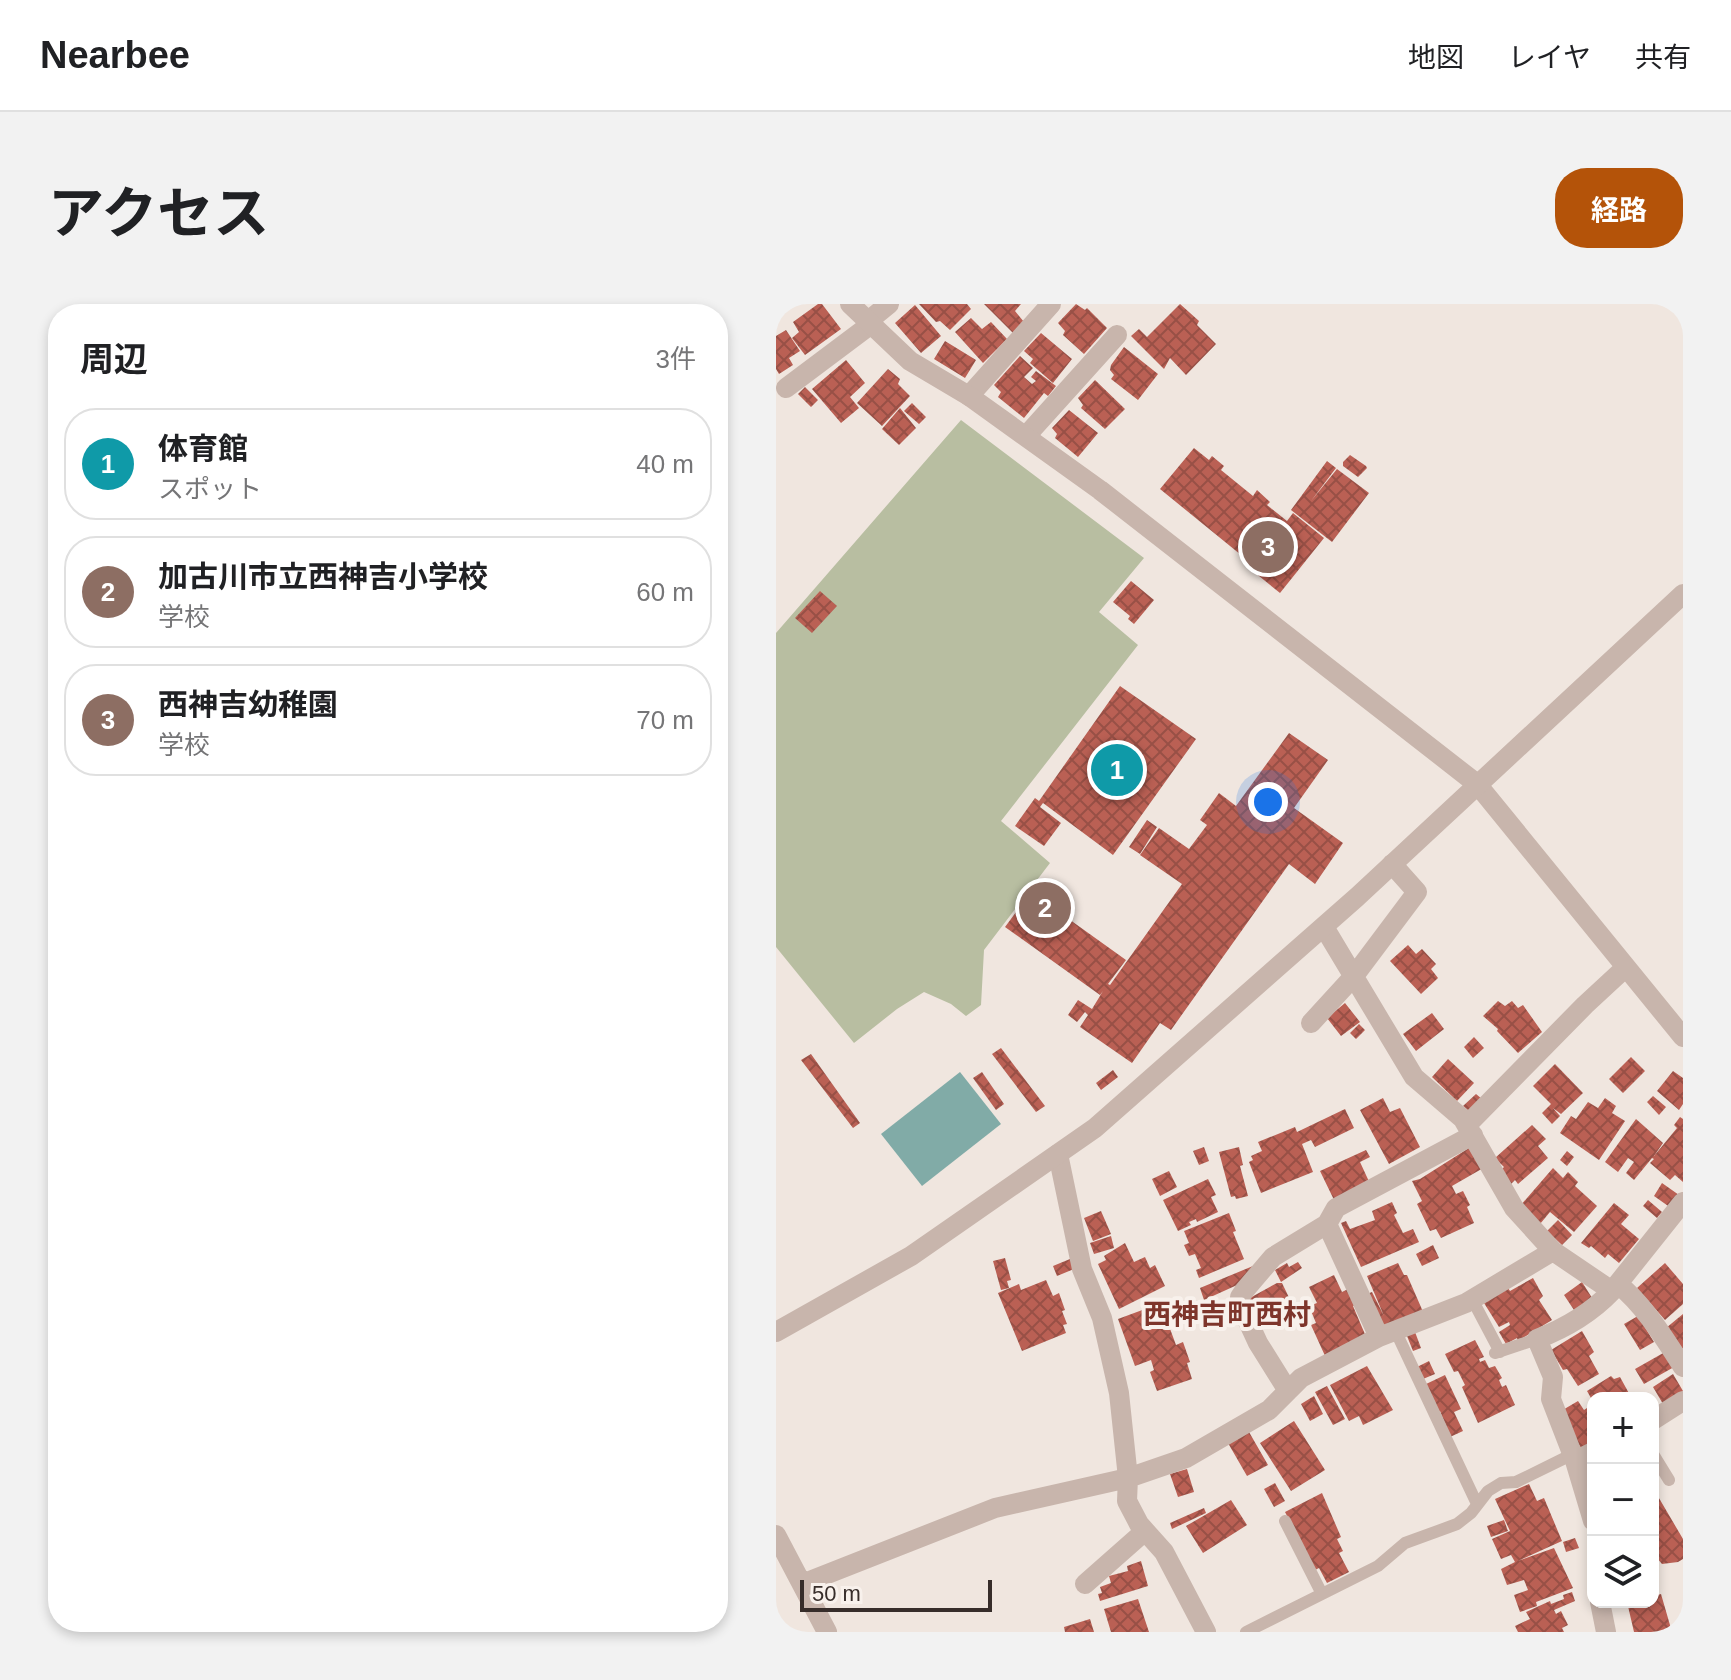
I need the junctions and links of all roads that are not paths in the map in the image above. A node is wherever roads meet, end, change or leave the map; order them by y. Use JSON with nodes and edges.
{"nodes":[{"id":1,"x":850,"y":304,"type":"edge"},
{"id":2,"x":889,"y":304,"type":"edge"},
{"id":3,"x":1051,"y":304,"type":"edge"},
{"id":4,"x":868,"y":323,"type":"junction"},
{"id":5,"x":1117,"y":335,"type":"dead end"},
{"id":6,"x":786,"y":388,"type":"dead end"},
{"id":7,"x":969,"y":396,"type":"junction"},
{"id":8,"x":1026,"y":436,"type":"junction"},
{"id":9,"x":1683,"y":594,"type":"edge"},
{"id":10,"x":1477,"y":784,"type":"junction"},
{"id":11,"x":1392,"y":864,"type":"junction"},
{"id":12,"x":1324,"y":927,"type":"junction"},
{"id":13,"x":1625,"y":968,"type":"junction"},
{"id":14,"x":1354,"y":976,"type":"junction"},
{"id":15,"x":1311,"y":1023,"type":"dead end"},
{"id":16,"x":1683,"y":1037,"type":"edge"},
{"id":17,"x":1470,"y":1130,"type":"junction"},
{"id":18,"x":1058,"y":1154,"type":"junction"},
{"id":19,"x":1683,"y":1202,"type":"edge"},
{"id":20,"x":1327,"y":1224,"type":"junction"},
{"id":21,"x":1676,"y":1226,"type":"edge"},
{"id":22,"x":1553,"y":1251,"type":"junction"},
{"id":23,"x":1615,"y":1287,"type":"junction"},
{"id":24,"x":1472,"y":1299,"type":"junction"},
{"id":25,"x":776,"y":1332,"type":"edge"},
{"id":26,"x":1388,"y":1335,"type":"junction"},
{"id":27,"x":1537,"y":1339,"type":"junction"},
{"id":28,"x":1683,"y":1367,"type":"edge"},
{"id":29,"x":1288,"y":1391,"type":"junction"},
{"id":30,"x":1683,"y":1401,"type":"edge"},
{"id":31,"x":1659,"y":1416,"type":"edge"},
{"id":32,"x":1580,"y":1456,"type":"edge"},
{"id":33,"x":1659,"y":1464,"type":"edge"},
{"id":34,"x":1128,"y":1478,"type":"junction"},
{"id":35,"x":1669,"y":1480,"type":"dead end"},
{"id":36,"x":1587,"y":1491,"type":"edge"},
{"id":37,"x":1477,"y":1504,"type":"junction"},
{"id":38,"x":1285,"y":1521,"type":"dead end"},
{"id":39,"x":1145,"y":1531,"type":"junction"},
{"id":40,"x":776,"y":1535,"type":"edge"},
{"id":41,"x":802,"y":1584,"type":"junction"},
{"id":42,"x":1085,"y":1584,"type":"dead end"},
{"id":43,"x":1322,"y":1594,"type":"junction"},
{"id":44,"x":1601,"y":1608,"type":"edge"},
{"id":45,"x":827,"y":1632,"type":"edge"},
{"id":46,"x":1206,"y":1632,"type":"edge"},
{"id":47,"x":1246,"y":1632,"type":"edge"},
{"id":48,"x":1606,"y":1632,"type":"edge"}],
"edges":[{"from":1,"to":4,"type":"street"},
{"from":2,"to":4,"type":"street"},
{"from":3,"to":7,"type":"street"},
{"from":4,"to":6,"type":"street"},
{"from":4,"to":7,"type":"street"},
{"from":5,"to":8,"type":"street"},
{"from":7,"to":8,"type":"street"},
{"from":8,"to":10,"type":"street"},
{"from":9,"to":10,"type":"street"},
{"from":10,"to":11,"type":"street"},
{"from":10,"to":13,"type":"street"},
{"from":11,"to":12,"type":"street"},
{"from":11,"to":14,"type":"street"},
{"from":12,"to":14,"type":"street"},
{"from":12,"to":18,"type":"street"},
{"from":13,"to":16,"type":"street"},
{"from":13,"to":17,"type":"street"},
{"from":14,"to":15,"type":"street"},
{"from":14,"to":17,"type":"street"},
{"from":17,"to":20,"type":"street"},
{"from":17,"to":22,"type":"street"},
{"from":18,"to":25,"type":"street"},
{"from":18,"to":34,"type":"street"},
{"from":19,"to":21,"type":"street"},
{"from":20,"to":26,"type":"street"},
{"from":20,"to":29,"type":"street"},
{"from":21,"to":23,"type":"street"},
{"from":22,"to":23,"type":"street"},
{"from":22,"to":24,"type":"street"},
{"from":23,"to":27,"type":"street"},
{"from":23,"to":28,"type":"street"},
{"from":24,"to":26,"type":"street"},
{"from":24,"to":27,"type":"lane"},
{"from":26,"to":29,"type":"street"},
{"from":26,"to":37,"type":"lane"},
{"from":27,"to":32,"type":"street"},
{"from":29,"to":34,"type":"street"},
{"from":30,"to":31,"type":"street"},
{"from":32,"to":36,"type":"street"},
{"from":32,"to":37,"type":"lane"},
{"from":33,"to":35,"type":"lane"},
{"from":34,"to":39,"type":"street"},
{"from":34,"to":41,"type":"street"},
{"from":37,"to":43,"type":"lane"},
{"from":38,"to":43,"type":"lane"},
{"from":39,"to":42,"type":"street"},
{"from":39,"to":46,"type":"street"},
{"from":40,"to":41,"type":"street"},
{"from":41,"to":45,"type":"street"},
{"from":43,"to":47,"type":"lane"},
{"from":44,"to":48,"type":"street"}]}
